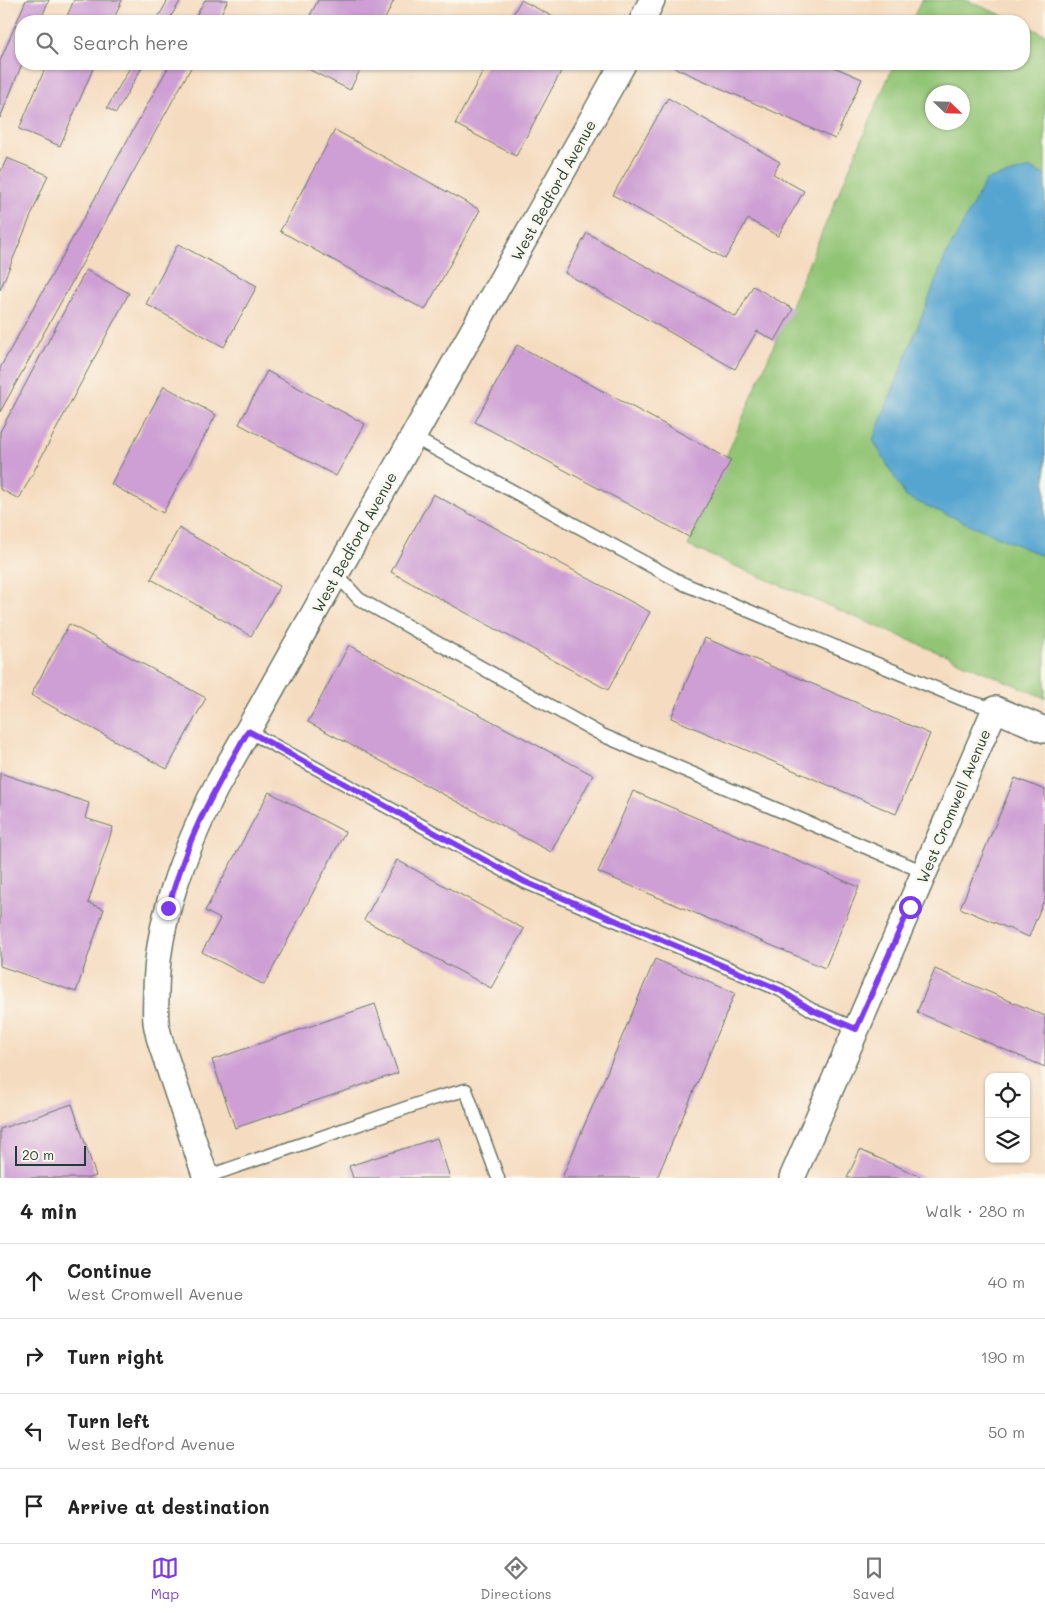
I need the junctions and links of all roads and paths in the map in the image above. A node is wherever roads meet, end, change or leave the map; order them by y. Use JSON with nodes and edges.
{"nodes":[{"id":1,"x":652,"y":0,"type":"edge"},
{"id":2,"x":645,"y":15,"type":"edge"},
{"id":3,"x":620,"y":70,"type":"edge"},
{"id":4,"x":414,"y":437,"type":"junction"},
{"id":5,"x":336,"y":574,"type":"junction"},
{"id":6,"x":995,"y":709,"type":"junction"},
{"id":7,"x":1045,"y":730,"type":"edge"},
{"id":8,"x":248,"y":731,"type":"junction"},
{"id":9,"x":924,"y":872,"type":"junction"},
{"id":10,"x":856,"y":1029,"type":"junction"},
{"id":11,"x":206,"y":1178,"type":"edge"},
{"id":12,"x":498,"y":1178,"type":"edge"},
{"id":13,"x":792,"y":1178,"type":"edge"}],
"edges":[{"from":1,"to":2,"type":"street"},
{"from":3,"to":4,"type":"street","name":"West Bedford Avenue"},
{"from":4,"to":5,"type":"street","name":"West Bedford Avenue"},
{"from":4,"to":6,"type":"lane"},
{"from":5,"to":8,"type":"street","name":"West Bedford Avenue"},
{"from":5,"to":9,"type":"lane"},
{"from":6,"to":7,"type":"street"},
{"from":6,"to":9,"type":"street","name":"West Cromwell Avenue"},
{"from":8,"to":10,"type":"lane"},
{"from":8,"to":11,"type":"street","name":"West Bedford Avenue"},
{"from":9,"to":10,"type":"street","name":"West Cromwell Avenue"},
{"from":10,"to":13,"type":"street","name":"West Cromwell Avenue"},
{"from":11,"to":12,"type":"lane"}]}
